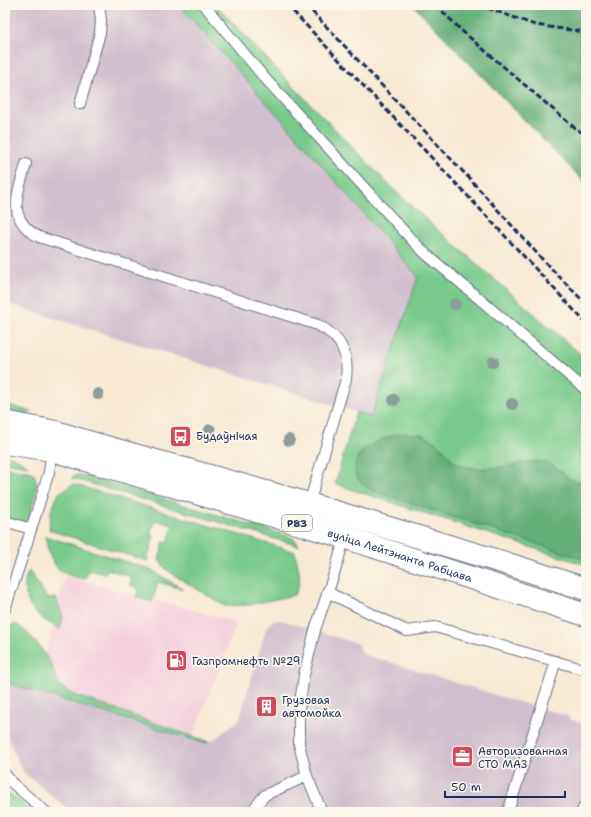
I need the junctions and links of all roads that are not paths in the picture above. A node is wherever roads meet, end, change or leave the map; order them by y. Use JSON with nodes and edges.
{"nodes":[{"id":1,"x":99,"y":5,"type":"edge"},
{"id":2,"x":204,"y":5,"type":"edge"},
{"id":3,"x":80,"y":104,"type":"dead end"},
{"id":4,"x":26,"y":164,"type":"dead end"},
{"id":5,"x":586,"y":390,"type":"edge"},
{"id":6,"x":5,"y":422,"type":"edge"},
{"id":7,"x":54,"y":441,"type":"junction"},
{"id":8,"x":5,"y":443,"type":"edge"},
{"id":9,"x":309,"y":504,"type":"junction"},
{"id":10,"x":351,"y":517,"type":"junction"},
{"id":11,"x":5,"y":521,"type":"edge"},
{"id":12,"x":32,"y":529,"type":"junction"},
{"id":13,"x":344,"y":537,"type":"junction"},
{"id":14,"x":586,"y":589,"type":"edge"},
{"id":15,"x":327,"y":592,"type":"junction"},
{"id":16,"x":5,"y":609,"type":"edge"},
{"id":17,"x":586,"y":615,"type":"edge"},
{"id":18,"x":556,"y":661,"type":"junction"},
{"id":19,"x":586,"y":670,"type":"edge"},
{"id":20,"x":5,"y":774,"type":"edge"},
{"id":21,"x":307,"y":776,"type":"junction"},
{"id":22,"x":46,"y":812,"type":"edge"},
{"id":23,"x":251,"y":812,"type":"edge"},
{"id":24,"x":322,"y":812,"type":"edge"},
{"id":25,"x":508,"y":812,"type":"edge"}],
"edges":[{"from":1,"to":3,"type":"lane"},
{"from":2,"to":5,"type":"lane"},
{"from":4,"to":9,"type":"lane"},
{"from":6,"to":7,"type":"highway","name":"вуліца Лейтэнанта Рабцава","number":"Р83"},
{"from":7,"to":8,"type":"highway","name":"вуліца Лейтэнанта Рабцава","number":"Р83"},
{"from":7,"to":9,"type":"highway","name":"вуліца Лейтэнанта Рабцава","number":"Р83"},
{"from":7,"to":12,"type":"lane"},
{"from":7,"to":13,"type":"highway","name":"вуліца Лейтэнанта Рабцава","number":"Р83"},
{"from":9,"to":10,"type":"highway","name":"вуліца Лейтэнанта Рабцава","number":"Р83"},
{"from":10,"to":13,"type":"lane"},
{"from":10,"to":14,"type":"highway","name":"вуліца Лейтэнанта Рабцава","number":"Р83"},
{"from":11,"to":12,"type":"lane"},
{"from":12,"to":16,"type":"lane"},
{"from":13,"to":15,"type":"lane"},
{"from":13,"to":17,"type":"highway","name":"вуліца Лейтэнанта Рабцава","number":"Р83"},
{"from":15,"to":18,"type":"lane"},
{"from":15,"to":21,"type":"lane"},
{"from":18,"to":19,"type":"lane"},
{"from":18,"to":25,"type":"lane"},
{"from":20,"to":22,"type":"lane"},
{"from":21,"to":23,"type":"lane"},
{"from":21,"to":24,"type":"lane"}]}
